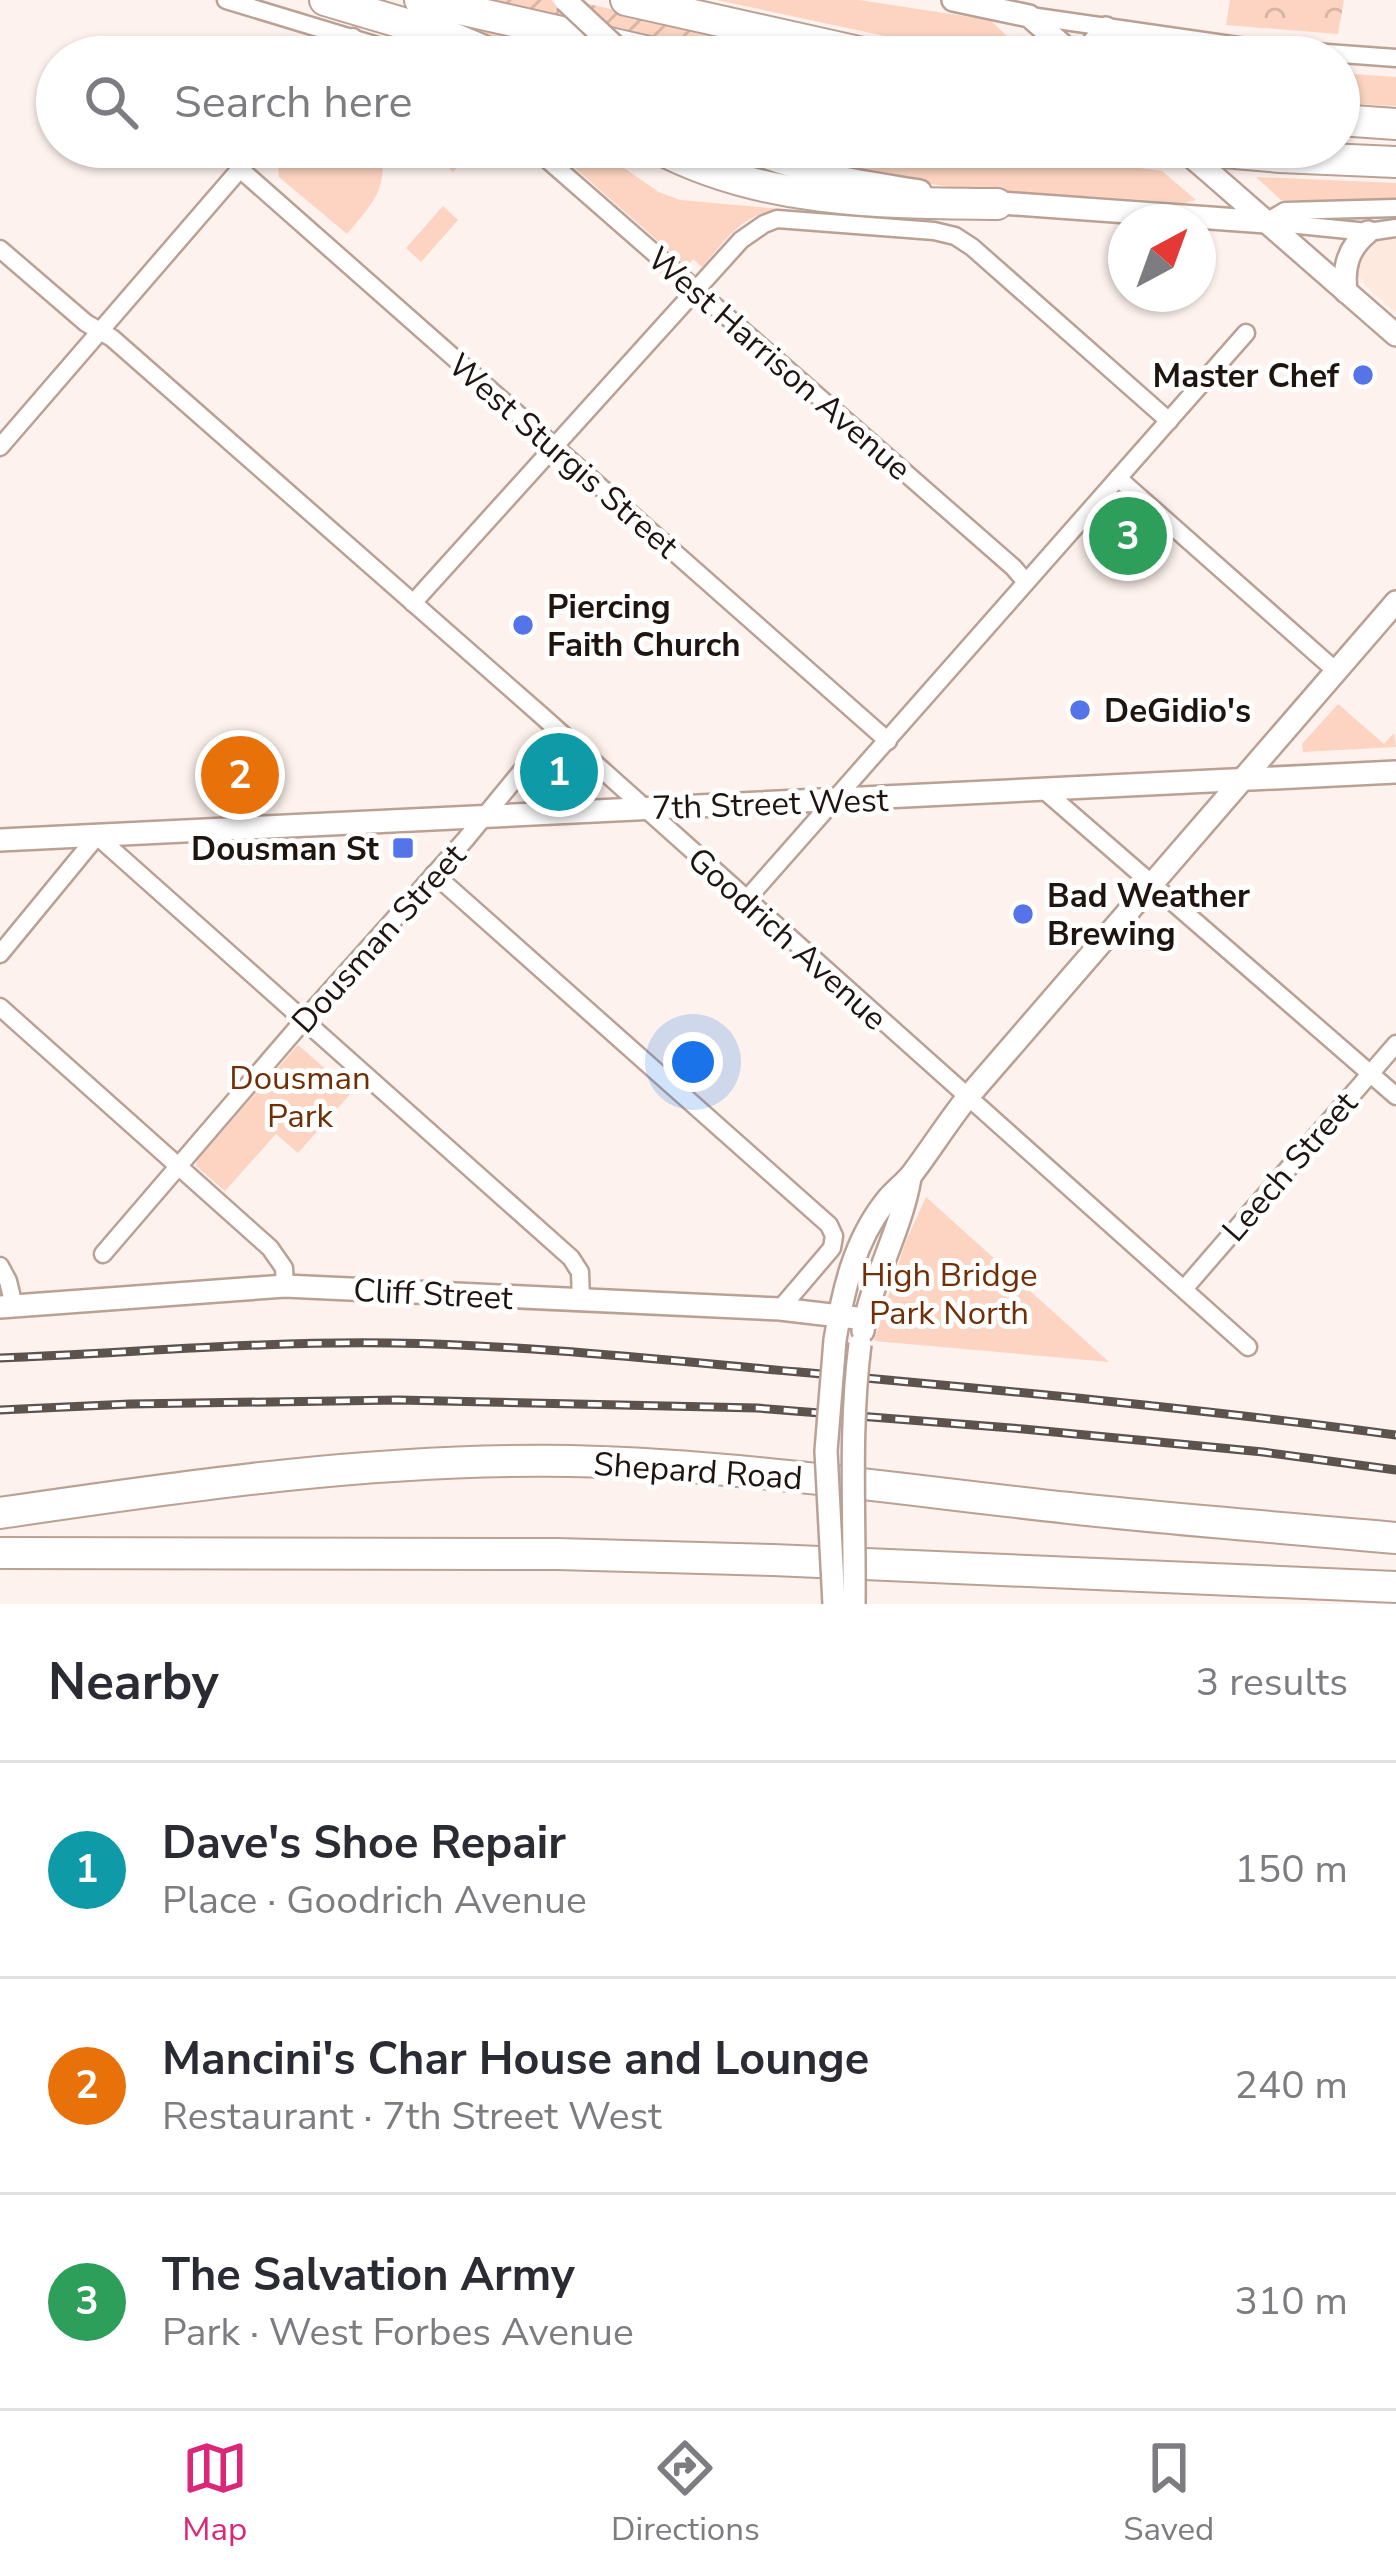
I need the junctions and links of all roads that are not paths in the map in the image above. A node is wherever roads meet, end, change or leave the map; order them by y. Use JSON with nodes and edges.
{"nodes":[{"id":1,"x":226,"y":0,"type":"edge"},
{"id":2,"x":325,"y":0,"type":"edge"},
{"id":3,"x":420,"y":0,"type":"edge"},
{"id":4,"x":566,"y":0,"type":"edge"},
{"id":5,"x":626,"y":0,"type":"edge"},
{"id":6,"x":953,"y":0,"type":"edge"},
{"id":7,"x":1002,"y":0,"type":"edge"},
{"id":8,"x":1026,"y":8,"type":"edge"},
{"id":9,"x":1106,"y":28,"type":"junction"},
{"id":10,"x":350,"y":36,"type":"edge"},
{"id":11,"x":446,"y":36,"type":"edge"},
{"id":12,"x":579,"y":36,"type":"edge"},
{"id":13,"x":604,"y":36,"type":"edge"},
{"id":14,"x":787,"y":36,"type":"edge"},
{"id":15,"x":1055,"y":36,"type":"edge"},
{"id":16,"x":1099,"y":36,"type":"edge"},
{"id":17,"x":1168,"y":36,"type":"edge"},
{"id":18,"x":1360,"y":55,"type":"edge"},
{"id":19,"x":1396,"y":58,"type":"edge"},
{"id":20,"x":1360,"y":121,"type":"edge"},
{"id":21,"x":1396,"y":124,"type":"edge"},
{"id":22,"x":1360,"y":160,"type":"edge"},
{"id":23,"x":1396,"y":162,"type":"edge"},
{"id":24,"x":557,"y":168,"type":"edge"},
{"id":25,"x":701,"y":168,"type":"edge"},
{"id":26,"x":796,"y":168,"type":"edge"},
{"id":27,"x":1204,"y":168,"type":"edge"},
{"id":28,"x":240,"y":169,"type":"joint"},
{"id":29,"x":1215,"y":177,"type":"junction"},
{"id":30,"x":997,"y":204,"type":"junction"},
{"id":31,"x":1202,"y":204,"type":"edge"},
{"id":32,"x":1396,"y":208,"type":"edge"},
{"id":33,"x":1108,"y":211,"type":"edge"},
{"id":34,"x":1216,"y":218,"type":"edge"},
{"id":35,"x":1266,"y":222,"type":"junction"},
{"id":36,"x":1396,"y":228,"type":"edge"},
{"id":37,"x":1368,"y":232,"type":"junction"},
{"id":38,"x":0,"y":249,"type":"edge"},
{"id":39,"x":697,"y":290,"type":"junction"},
{"id":40,"x":1346,"y":292,"type":"junction"},
{"id":41,"x":100,"y":331,"type":"junction"},
{"id":42,"x":1246,"y":333,"type":"dead end"},
{"id":43,"x":1396,"y":335,"type":"edge"},
{"id":44,"x":1169,"y":421,"type":"junction"},
{"id":45,"x":0,"y":447,"type":"edge"},
{"id":46,"x":555,"y":447,"type":"junction"},
{"id":47,"x":1118,"y":478,"type":"junction"},
{"id":48,"x":1026,"y":582,"type":"junction"},
{"id":49,"x":1396,"y":602,"type":"edge"},
{"id":50,"x":413,"y":603,"type":"junction"},
{"id":51,"x":1336,"y":670,"type":"junction"},
{"id":52,"x":556,"y":729,"type":"junction"},
{"id":53,"x":889,"y":741,"type":"junction"},
{"id":54,"x":1396,"y":772,"type":"edge"},
{"id":55,"x":1244,"y":779,"type":"junction"},
{"id":56,"x":1045,"y":790,"type":"junction"},
{"id":57,"x":833,"y":800,"type":"junction"},
{"id":58,"x":642,"y":808,"type":"junction"},
{"id":59,"x":485,"y":815,"type":"junction"},
{"id":60,"x":97,"y":836,"type":"junction"},
{"id":61,"x":0,"y":840,"type":"edge"},
{"id":62,"x":434,"y":874,"type":"junction"},
{"id":63,"x":1151,"y":884,"type":"junction"},
{"id":64,"x":746,"y":900,"type":"junction"},
{"id":65,"x":0,"y":955,"type":"edge"},
{"id":66,"x":0,"y":1007,"type":"edge"},
{"id":67,"x":304,"y":1020,"type":"junction"},
{"id":68,"x":1396,"y":1044,"type":"edge"},
{"id":69,"x":1371,"y":1073,"type":"junction"},
{"id":70,"x":1396,"y":1096,"type":"edge"},
{"id":71,"x":967,"y":1098,"type":"junction"},
{"id":72,"x":179,"y":1166,"type":"junction"},
{"id":73,"x":910,"y":1178,"type":"junction"},
{"id":74,"x":103,"y":1254,"type":"dead end"},
{"id":75,"x":0,"y":1266,"type":"edge"},
{"id":76,"x":285,"y":1286,"type":"junction"},
{"id":77,"x":1184,"y":1289,"type":"junction"},
{"id":78,"x":581,"y":1301,"type":"junction"},
{"id":79,"x":7,"y":1306,"type":"edge"},
{"id":80,"x":780,"y":1309,"type":"junction"},
{"id":81,"x":839,"y":1315,"type":"junction"},
{"id":82,"x":865,"y":1319,"type":"junction"},
{"id":83,"x":1248,"y":1348,"type":"dead end"},
{"id":84,"x":0,"y":1513,"type":"edge"},
{"id":85,"x":1396,"y":1538,"type":"edge"},
{"id":86,"x":0,"y":1552,"type":"edge"},
{"id":87,"x":1396,"y":1587,"type":"edge"},
{"id":88,"x":834,"y":1604,"type":"edge"},
{"id":89,"x":854,"y":1604,"type":"edge"}],
"edges":[{"from":1,"to":10,"type":"street"},
{"from":2,"to":11,"type":"highway"},
{"from":3,"to":12,"type":"highway"},
{"from":4,"to":13,"type":"main road","bridge":true},
{"from":5,"to":14,"type":"highway"},
{"from":6,"to":8,"type":"main road"},
{"from":7,"to":8,"type":"main road"},
{"from":8,"to":9,"type":"street"},
{"from":8,"to":15,"type":"main road"},
{"from":9,"to":16,"type":"main road"},
{"from":9,"to":17,"type":"street"},
{"from":18,"to":19,"type":"street"},
{"from":20,"to":21,"type":"highway"},
{"from":22,"to":23,"type":"highway"},
{"from":24,"to":39,"type":"street","name":"West Harrison Avenue"},
{"from":25,"to":30,"type":"highway"},
{"from":26,"to":30,"type":"main road"},
{"from":27,"to":29,"type":"main road","bridge":true},
{"from":28,"to":41,"type":"street"},
{"from":28,"to":46,"type":"street","name":"West Sturgis Street"},
{"from":29,"to":31,"type":"main road"},
{"from":29,"to":35,"type":"main road"},
{"from":30,"to":33,"type":"main road"},
{"from":32,"to":35,"type":"street"},
{"from":34,"to":35,"type":"main road"},
{"from":35,"to":37,"type":"street"},
{"from":35,"to":40,"type":"main road"},
{"from":36,"to":37,"type":"street"},
{"from":37,"to":40,"type":"main road"},
{"from":38,"to":41,"type":"street","name":"Goodrich Avenue"},
{"from":39,"to":44,"type":"street"},
{"from":39,"to":46,"type":"street"},
{"from":39,"to":48,"type":"street","name":"West Harrison Avenue"},
{"from":40,"to":43,"type":"main road"},
{"from":41,"to":45,"type":"street"},
{"from":41,"to":50,"type":"street","name":"Goodrich Avenue"},
{"from":42,"to":44,"type":"street"},
{"from":44,"to":47,"type":"street"},
{"from":46,"to":50,"type":"street"},
{"from":46,"to":53,"type":"street","name":"West Sturgis Street"},
{"from":47,"to":48,"type":"street"},
{"from":47,"to":51,"type":"street"},
{"from":48,"to":53,"type":"street"},
{"from":49,"to":51,"type":"main road"},
{"from":50,"to":52,"type":"street","name":"Goodrich Avenue"},
{"from":51,"to":55,"type":"main road"},
{"from":52,"to":58,"type":"street","name":"Goodrich Avenue"},
{"from":52,"to":59,"type":"street","name":"Dousman Street"},
{"from":53,"to":57,"type":"street"},
{"from":54,"to":55,"type":"main road","name":"7th Street West"},
{"from":55,"to":56,"type":"main road","name":"7th Street West"},
{"from":55,"to":63,"type":"main road"},
{"from":56,"to":57,"type":"main road","name":"7th Street West"},
{"from":56,"to":63,"type":"street"},
{"from":57,"to":58,"type":"main road","name":"7th Street West"},
{"from":57,"to":64,"type":"street"},
{"from":58,"to":59,"type":"main road","name":"7th Street West"},
{"from":58,"to":64,"type":"street","name":"Goodrich Avenue"},
{"from":59,"to":60,"type":"main road","name":"7th Street West"},
{"from":59,"to":62,"type":"street","name":"Dousman Street"},
{"from":60,"to":61,"type":"main road","name":"7th Street West"},
{"from":60,"to":65,"type":"street"},
{"from":60,"to":67,"type":"street"},
{"from":62,"to":67,"type":"street","name":"Dousman Street"},
{"from":62,"to":80,"type":"street"},
{"from":63,"to":69,"type":"street"},
{"from":63,"to":71,"type":"main road"},
{"from":64,"to":71,"type":"street","name":"Goodrich Avenue"},
{"from":66,"to":72,"type":"street"},
{"from":67,"to":72,"type":"street","name":"Dousman Street"},
{"from":67,"to":78,"type":"street"},
{"from":68,"to":69,"type":"street","name":"Leech Street"},
{"from":69,"to":70,"type":"street"},
{"from":69,"to":77,"type":"street","name":"Leech Street"},
{"from":71,"to":73,"type":"main road"},
{"from":71,"to":77,"type":"street","name":"Goodrich Avenue"},
{"from":72,"to":74,"type":"street","name":"Dousman Street"},
{"from":72,"to":76,"type":"street"},
{"from":73,"to":81,"type":"main road"},
{"from":73,"to":82,"type":"main road"},
{"from":75,"to":79,"type":"street"},
{"from":76,"to":78,"type":"main road","name":"Cliff Street"},
{"from":76,"to":79,"type":"main road","name":"Cliff Street"},
{"from":77,"to":83,"type":"street","name":"Goodrich Avenue"},
{"from":78,"to":80,"type":"main road","name":"Cliff Street"},
{"from":80,"to":81,"type":"main road","name":"Cliff Street"},
{"from":81,"to":82,"type":"main road","name":"Cliff Street"},
{"from":81,"to":88,"type":"main road","bridge":true},
{"from":82,"to":89,"type":"main road","bridge":true},
{"from":84,"to":85,"type":"highway","name":"Shepard Road"},
{"from":86,"to":87,"type":"highway"}]}
